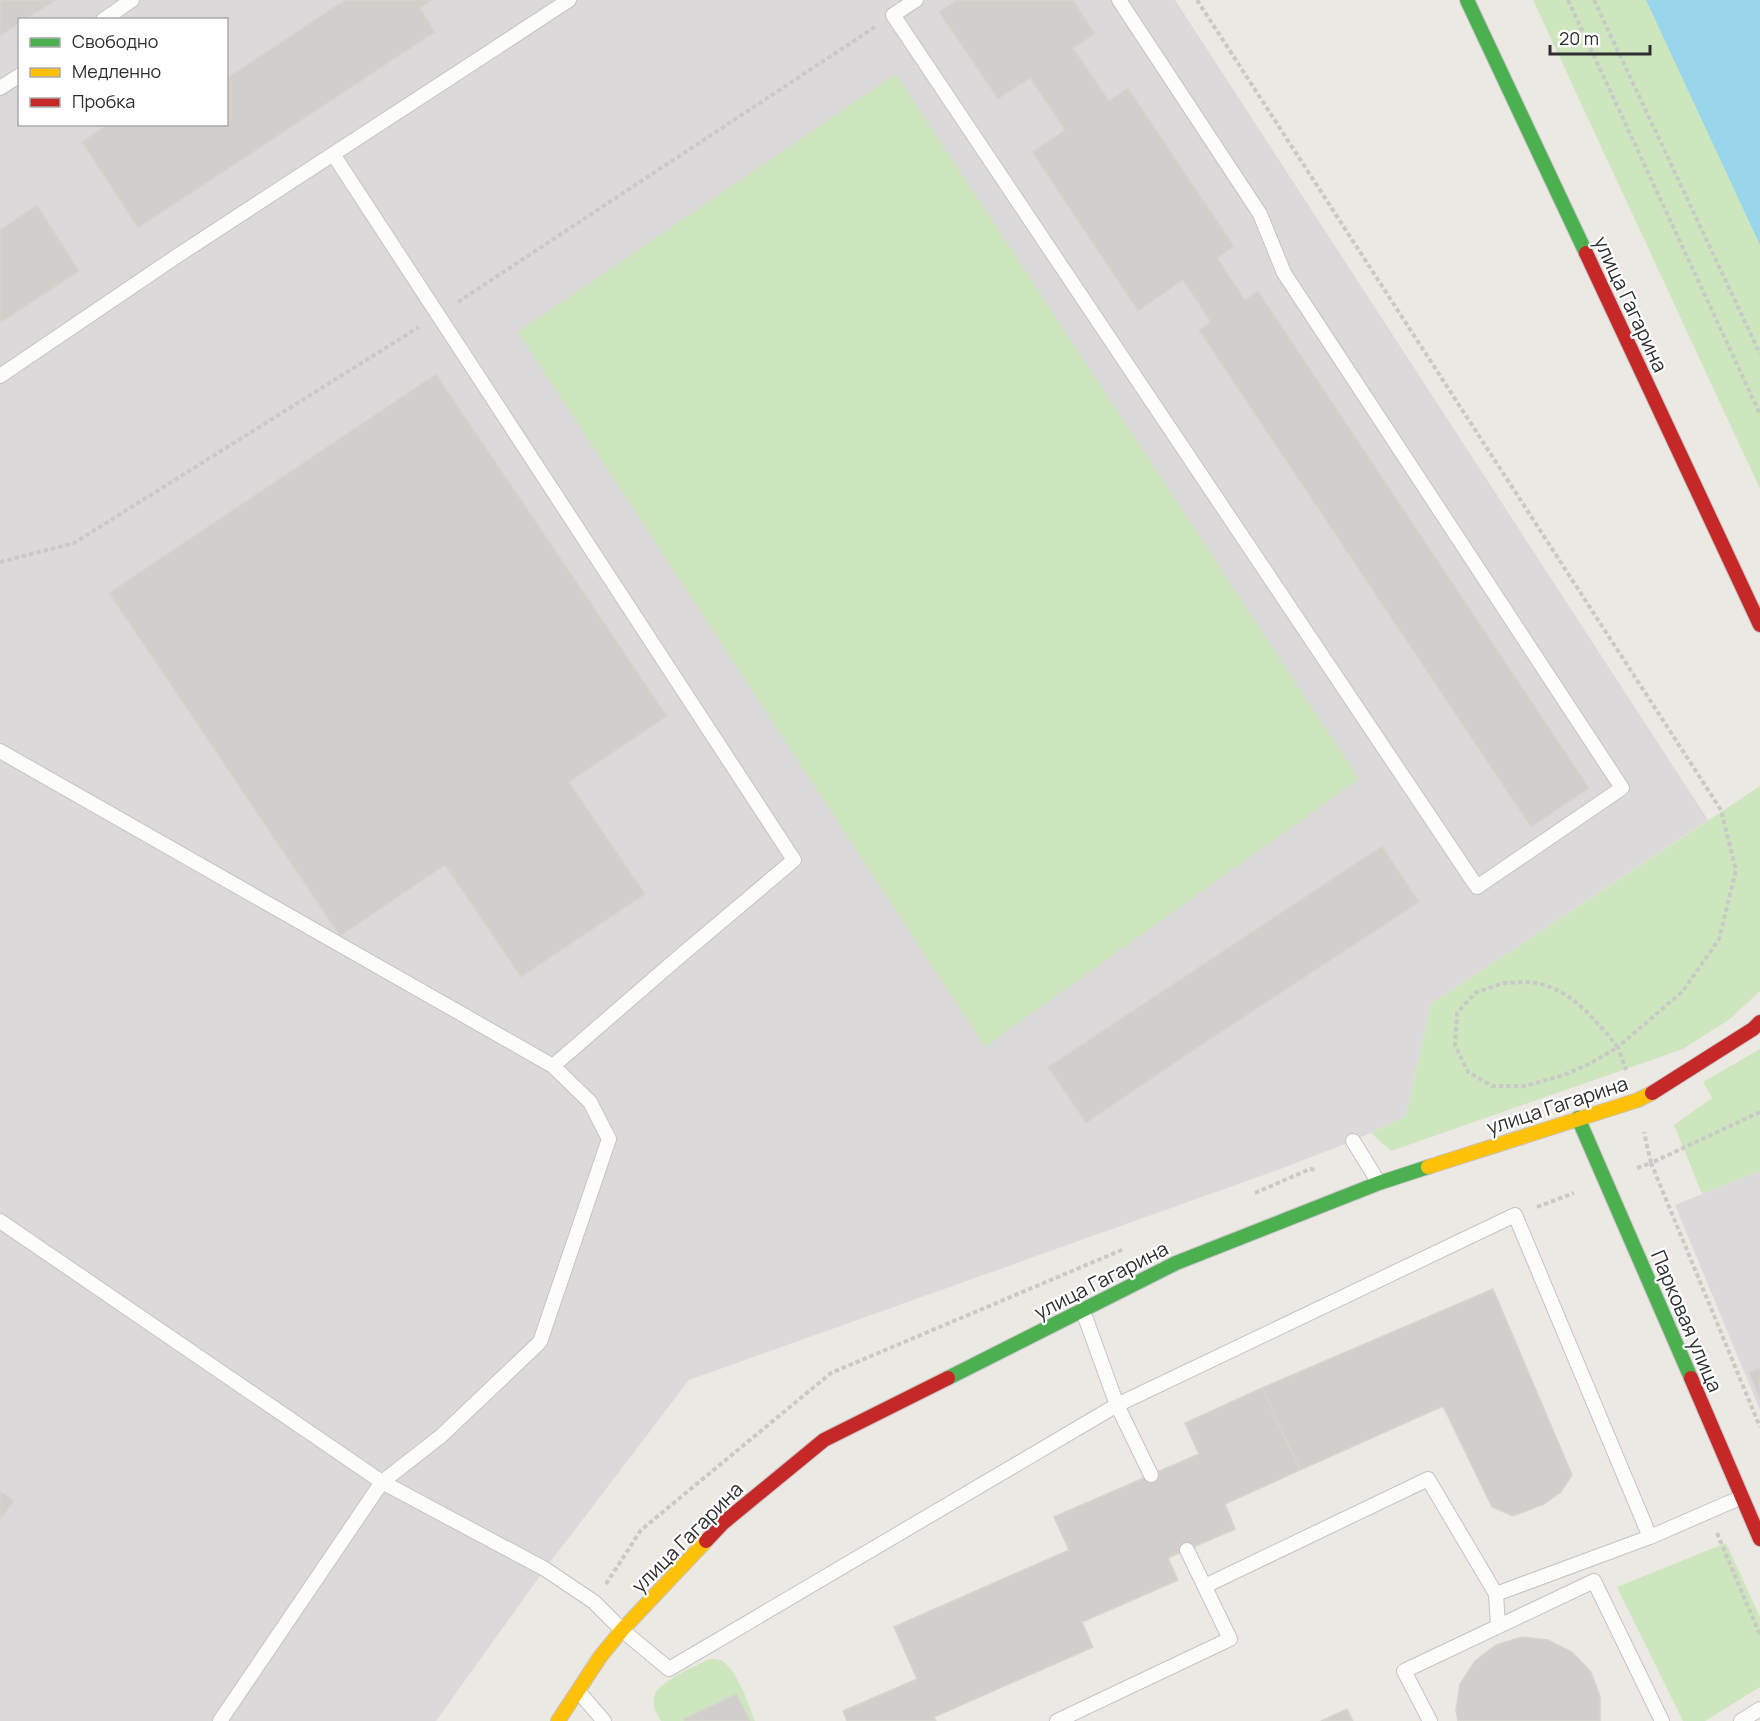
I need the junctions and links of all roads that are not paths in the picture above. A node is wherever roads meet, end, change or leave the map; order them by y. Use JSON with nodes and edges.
{"nodes":[{"id":1,"x":132,"y":0,"type":"edge"},
{"id":2,"x":569,"y":0,"type":"edge"},
{"id":3,"x":916,"y":0,"type":"edge"},
{"id":4,"x":1119,"y":0,"type":"edge"},
{"id":5,"x":1467,"y":0,"type":"edge"},
{"id":6,"x":106,"y":18,"type":"edge"},
{"id":7,"x":18,"y":76,"type":"edge"},
{"id":8,"x":0,"y":88,"type":"edge"},
{"id":9,"x":333,"y":154,"type":"junction"},
{"id":10,"x":0,"y":376,"type":"edge"},
{"id":11,"x":1760,"y":625,"type":"edge"},
{"id":12,"x":0,"y":750,"type":"edge"},
{"id":13,"x":1760,"y":1022,"type":"edge"},
{"id":14,"x":553,"y":1066,"type":"junction"},
{"id":15,"x":1578,"y":1118,"type":"junction"},
{"id":16,"x":1353,"y":1141,"type":"dead end"},
{"id":17,"x":1379,"y":1183,"type":"junction"},
{"id":18,"x":0,"y":1221,"type":"edge"},
{"id":19,"x":1083,"y":1311,"type":"junction"},
{"id":20,"x":1117,"y":1405,"type":"junction"},
{"id":21,"x":1151,"y":1475,"type":"dead end"},
{"id":22,"x":382,"y":1482,"type":"junction"},
{"id":23,"x":1742,"y":1497,"type":"junction"},
{"id":24,"x":1650,"y":1537,"type":"junction"},
{"id":25,"x":1760,"y":1539,"type":"edge"},
{"id":26,"x":1187,"y":1550,"type":"dead end"},
{"id":27,"x":1205,"y":1586,"type":"junction"},
{"id":28,"x":1496,"y":1594,"type":"junction"},
{"id":29,"x":1498,"y":1626,"type":"junction"},
{"id":30,"x":622,"y":1630,"type":"junction"},
{"id":31,"x":578,"y":1690,"type":"junction"},
{"id":32,"x":1760,"y":1709,"type":"edge"},
{"id":33,"x":220,"y":1721,"type":"edge"},
{"id":34,"x":558,"y":1721,"type":"edge"},
{"id":35,"x":604,"y":1721,"type":"edge"},
{"id":36,"x":1057,"y":1721,"type":"edge"},
{"id":37,"x":1430,"y":1721,"type":"edge"},
{"id":38,"x":1662,"y":1721,"type":"edge"},
{"id":39,"x":1741,"y":1721,"type":"edge"}],
"edges":[{"from":1,"to":6,"type":"lane"},
{"from":2,"to":9,"type":"lane"},
{"from":3,"to":4,"type":"lane"},
{"from":5,"to":11,"type":"street","name":"улица Гагарина"},
{"from":7,"to":8,"type":"lane"},
{"from":9,"to":10,"type":"lane"},
{"from":9,"to":14,"type":"lane"},
{"from":12,"to":14,"type":"lane"},
{"from":13,"to":15,"type":"street","name":"улица Гагарина"},
{"from":14,"to":22,"type":"lane"},
{"from":15,"to":17,"type":"street","name":"улица Гагарина"},
{"from":15,"to":23,"type":"street","name":"Парковая улица"},
{"from":16,"to":17,"type":"lane"},
{"from":17,"to":19,"type":"street","name":"улица Гагарина"},
{"from":18,"to":22,"type":"lane"},
{"from":19,"to":20,"type":"lane"},
{"from":19,"to":30,"type":"street","name":"улица Гагарина"},
{"from":20,"to":21,"type":"lane"},
{"from":20,"to":24,"type":"lane"},
{"from":20,"to":30,"type":"lane"},
{"from":22,"to":30,"type":"lane"},
{"from":22,"to":33,"type":"lane"},
{"from":23,"to":24,"type":"lane"},
{"from":23,"to":25,"type":"street","name":"Парковая улица"},
{"from":24,"to":28,"type":"lane"},
{"from":26,"to":27,"type":"lane"},
{"from":27,"to":28,"type":"lane"},
{"from":27,"to":36,"type":"lane"},
{"from":28,"to":29,"type":"lane"},
{"from":29,"to":37,"type":"lane"},
{"from":29,"to":38,"type":"lane"},
{"from":30,"to":31,"type":"street","name":"улица Гагарина"},
{"from":31,"to":34,"type":"street","name":"улица Гагарина"},
{"from":31,"to":35,"type":"lane"},
{"from":32,"to":39,"type":"lane"}]}
